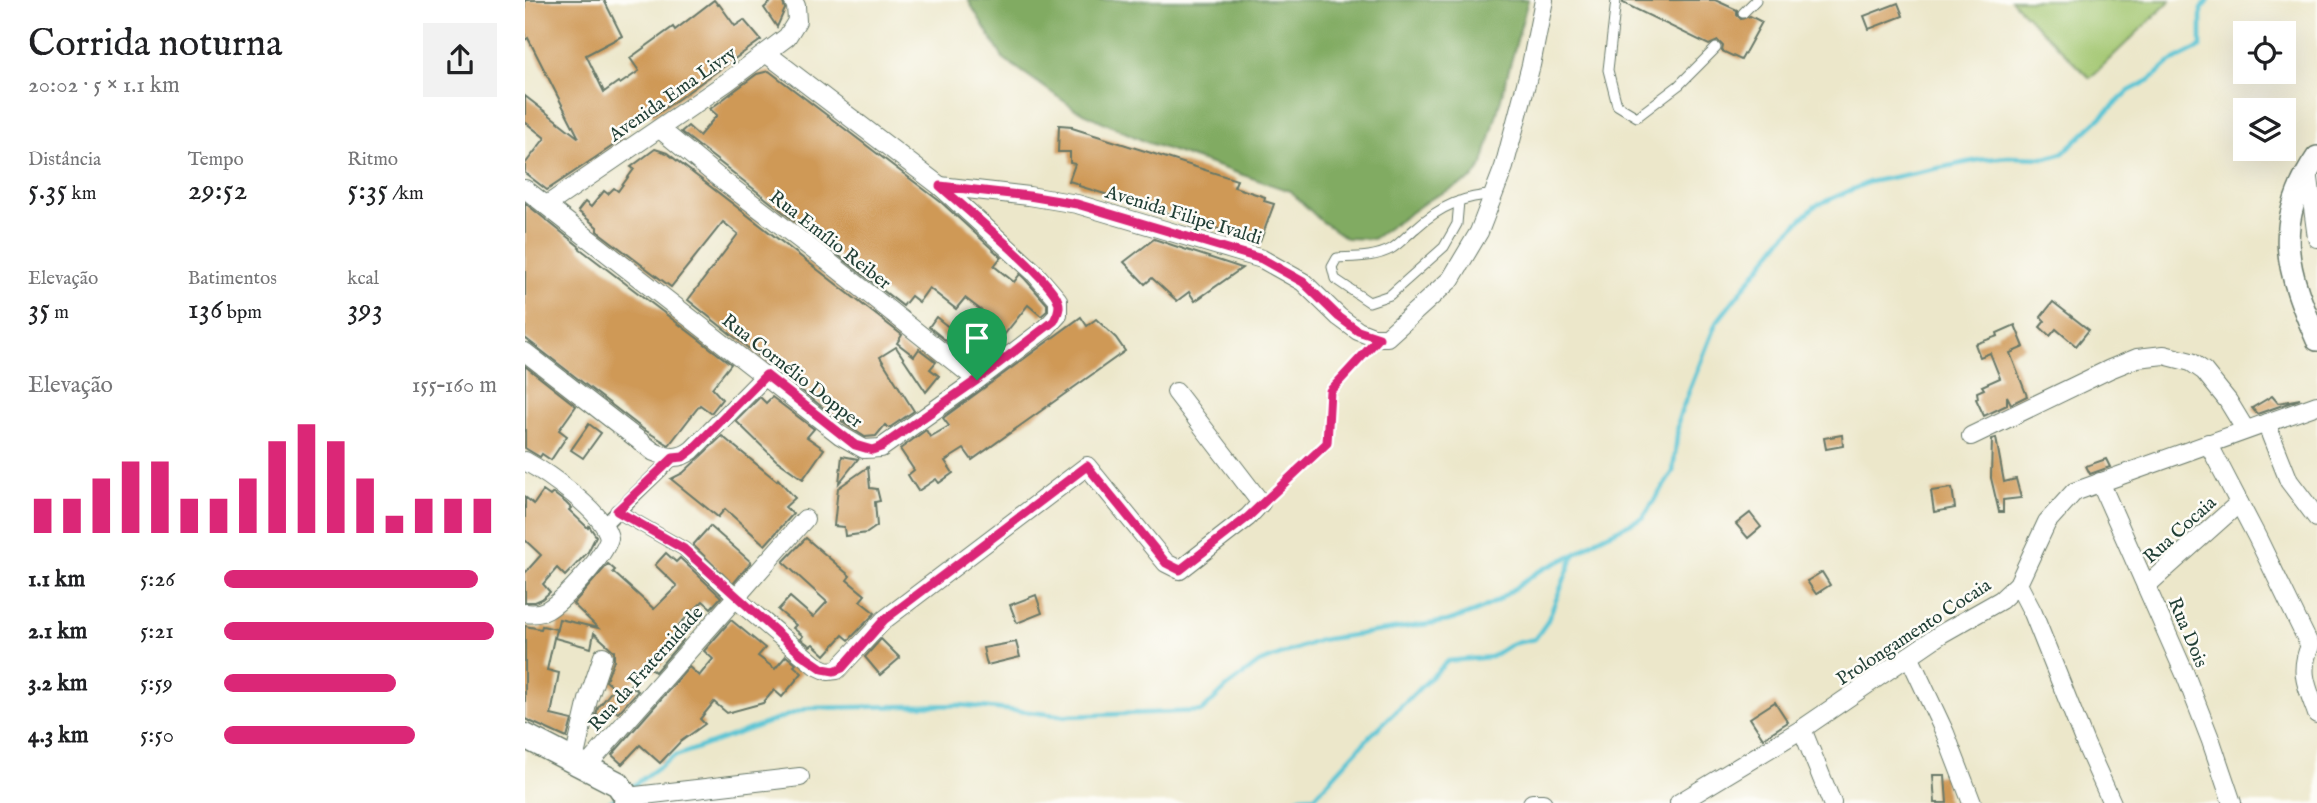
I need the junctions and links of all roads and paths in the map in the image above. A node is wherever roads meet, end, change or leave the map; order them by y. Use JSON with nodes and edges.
{"nodes":[{"id":1,"x":793,"y":0,"type":"edge"},
{"id":2,"x":1544,"y":0,"type":"edge"},
{"id":3,"x":1616,"y":0,"type":"edge"},
{"id":4,"x":1756,"y":0,"type":"edge"},
{"id":5,"x":1743,"y":13,"type":"dead end"},
{"id":6,"x":1716,"y":48,"type":"dead end"},
{"id":7,"x":766,"y":53,"type":"junction"},
{"id":8,"x":660,"y":129,"type":"junction"},
{"id":9,"x":2312,"y":164,"type":"edge"},
{"id":10,"x":940,"y":186,"type":"junction"},
{"id":11,"x":525,"y":190,"type":"edge"},
{"id":12,"x":1494,"y":195,"type":"junction"},
{"id":13,"x":1459,"y":201,"type":"junction"},
{"id":14,"x":547,"y":205,"type":"junction"},
{"id":15,"x":2317,"y":237,"type":"edge"},
{"id":16,"x":1379,"y":338,"type":"junction"},
{"id":17,"x":2317,"y":340,"type":"edge"},
{"id":18,"x":525,"y":352,"type":"edge"},
{"id":19,"x":766,"y":375,"type":"junction"},
{"id":20,"x":977,"y":380,"type":"junction"},
{"id":21,"x":1176,"y":392,"type":"dead end"},
{"id":22,"x":2317,"y":405,"type":"edge"},
{"id":23,"x":2266,"y":423,"type":"junction"},
{"id":24,"x":2245,"y":429,"type":"junction"},
{"id":25,"x":1971,"y":436,"type":"dead end"},
{"id":26,"x":2208,"y":443,"type":"junction"},
{"id":27,"x":673,"y":458,"type":"junction"},
{"id":28,"x":525,"y":461,"type":"edge"},
{"id":29,"x":2100,"y":482,"type":"junction"},
{"id":30,"x":1261,"y":503,"type":"junction"},
{"id":31,"x":2239,"y":503,"type":"junction"},
{"id":32,"x":617,"y":511,"type":"junction"},
{"id":33,"x":2317,"y":517,"type":"edge"},
{"id":34,"x":805,"y":519,"type":"dead end"},
{"id":35,"x":604,"y":524,"type":"junction"},
{"id":36,"x":2018,"y":584,"type":"junction"},
{"id":37,"x":2146,"y":586,"type":"junction"},
{"id":38,"x":736,"y":598,"type":"junction"},
{"id":39,"x":525,"y":613,"type":"edge"},
{"id":40,"x":2313,"y":648,"type":"edge"},
{"id":41,"x":603,"y":656,"type":"dead end"},
{"id":42,"x":1909,"y":656,"type":"junction"},
{"id":43,"x":2317,"y":714,"type":"edge"},
{"id":44,"x":1801,"y":729,"type":"junction"},
{"id":45,"x":525,"y":736,"type":"edge"},
{"id":46,"x":580,"y":763,"type":"junction"},
{"id":47,"x":800,"y":777,"type":"dead end"},
{"id":48,"x":624,"y":795,"type":"edge"},
{"id":49,"x":690,"y":797,"type":"edge"},
{"id":50,"x":1532,"y":803,"type":"edge"},
{"id":51,"x":1543,"y":803,"type":"edge"},
{"id":52,"x":1679,"y":803,"type":"edge"},
{"id":53,"x":1832,"y":803,"type":"edge"},
{"id":54,"x":1972,"y":803,"type":"edge"},
{"id":55,"x":2112,"y":803,"type":"edge"},
{"id":56,"x":2232,"y":803,"type":"edge"}],
"edges":[{"from":1,"to":7,"type":"street","name":"Avenida Ema Livry"},
{"from":2,"to":12,"type":"street"},
{"from":3,"to":6,"type":"lane"},
{"from":4,"to":5,"type":"lane"},
{"from":7,"to":8,"type":"street","name":"Avenida Ema Livry"},
{"from":7,"to":10,"type":"street","name":"Rua Cornélio Dopper"},
{"from":8,"to":14,"type":"street","name":"Avenida Ema Livry"},
{"from":8,"to":20,"type":"street","name":"Rua Emílio Reiber"},
{"from":9,"to":15,"type":"street"},
{"from":9,"to":17,"type":"street"},
{"from":10,"to":16,"type":"street","name":"Avenida Filipe Ivaldi"},
{"from":10,"to":20,"type":"street","name":"Rua Cornélio Dopper"},
{"from":11,"to":14,"type":"street","name":"Rua Cornélio Dopper"},
{"from":12,"to":13,"type":"lane"},
{"from":12,"to":16,"type":"street"},
{"from":13,"to":13,"type":"lane"},
{"from":14,"to":19,"type":"street","name":"Rua Cornélio Dopper"},
{"from":16,"to":30,"type":"path"},
{"from":18,"to":27,"type":"street"},
{"from":19,"to":20,"type":"street","name":"Rua Cornélio Dopper"},
{"from":19,"to":27,"type":"street"},
{"from":21,"to":30,"type":"street"},
{"from":22,"to":23,"type":"street","name":"Prolongamento Cocaia"},
{"from":23,"to":24,"type":"street","name":"Prolongamento Cocaia"},
{"from":23,"to":33,"type":"street"},
{"from":24,"to":25,"type":"street"},
{"from":24,"to":26,"type":"street","name":"Prolongamento Cocaia"},
{"from":26,"to":29,"type":"street","name":"Prolongamento Cocaia"},
{"from":26,"to":31,"type":"street","name":"Rua Cocaia"},
{"from":27,"to":32,"type":"street"},
{"from":28,"to":35,"type":"street"},
{"from":29,"to":36,"type":"street","name":"Prolongamento Cocaia"},
{"from":29,"to":37,"type":"street","name":"Rua Dois"},
{"from":30,"to":38,"type":"street"},
{"from":31,"to":37,"type":"street","name":"Rua Cocaia"},
{"from":31,"to":40,"type":"street","name":"Rua Cocaia"},
{"from":32,"to":35,"type":"street"},
{"from":32,"to":38,"type":"street"},
{"from":34,"to":38,"type":"street","name":"Rua da Fraternidade"},
{"from":35,"to":39,"type":"street"},
{"from":36,"to":42,"type":"street","name":"Prolongamento Cocaia"},
{"from":36,"to":55,"type":"street"},
{"from":37,"to":56,"type":"street","name":"Rua Dois"},
{"from":38,"to":46,"type":"street","name":"Rua da Fraternidade"},
{"from":40,"to":43,"type":"street","name":"Rua Cocaia"},
{"from":41,"to":46,"type":"street"},
{"from":42,"to":44,"type":"street","name":"Prolongamento Cocaia"},
{"from":42,"to":54,"type":"street"},
{"from":44,"to":52,"type":"street","name":"Prolongamento Cocaia"},
{"from":44,"to":53,"type":"street"},
{"from":45,"to":46,"type":"main road"},
{"from":46,"to":48,"type":"main road"},
{"from":47,"to":49,"type":"street"},
{"from":48,"to":49,"type":"street"},
{"from":50,"to":51,"type":"street"}]}
